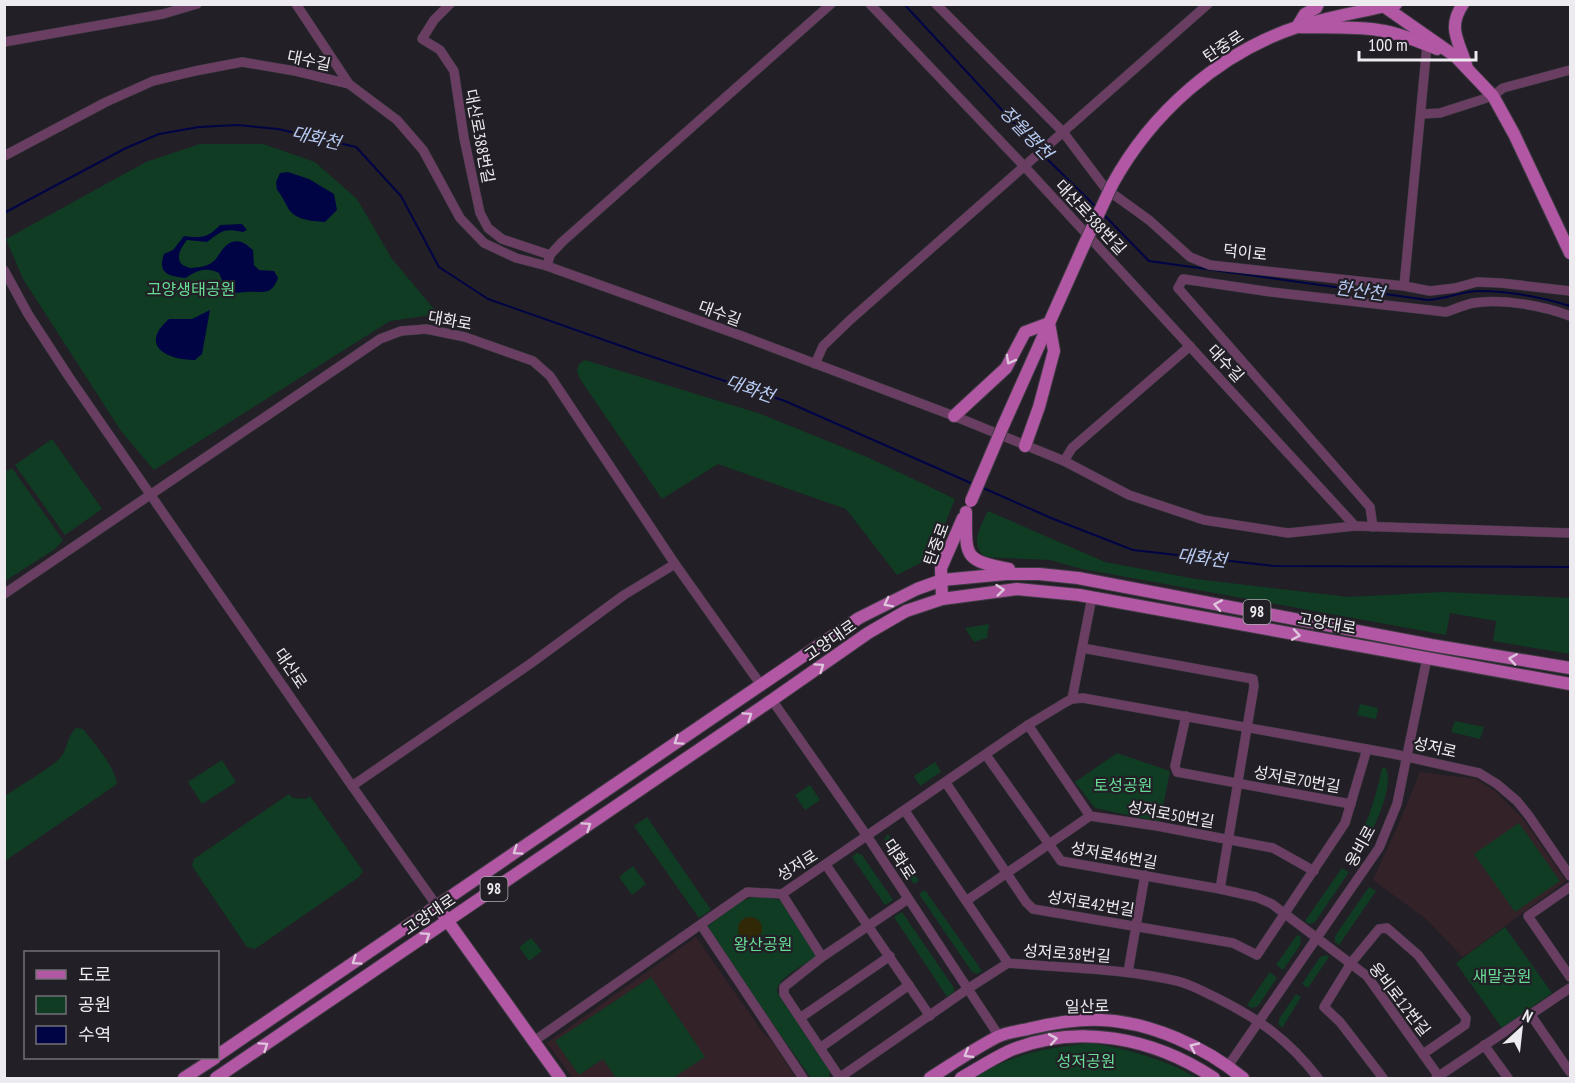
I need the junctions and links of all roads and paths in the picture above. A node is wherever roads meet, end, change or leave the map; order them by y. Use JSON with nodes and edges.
{"nodes":[{"id":1,"x":197,"y":4,"type":"edge"},
{"id":2,"x":296,"y":4,"type":"edge"},
{"id":3,"x":450,"y":4,"type":"edge"},
{"id":4,"x":831,"y":4,"type":"edge"},
{"id":5,"x":870,"y":4,"type":"edge"},
{"id":6,"x":936,"y":4,"type":"edge"},
{"id":7,"x":1208,"y":4,"type":"edge"},
{"id":8,"x":1318,"y":4,"type":"edge"},
{"id":9,"x":1464,"y":4,"type":"edge"},
{"id":10,"x":1387,"y":5,"type":"edge"},
{"id":11,"x":1298,"y":27,"type":"junction"},
{"id":12,"x":4,"y":42,"type":"edge"},
{"id":13,"x":1427,"y":45,"type":"junction"},
{"id":14,"x":1455,"y":56,"type":"junction"},
{"id":15,"x":1467,"y":69,"type":"junction"},
{"id":16,"x":1570,"y":70,"type":"edge"},
{"id":17,"x":349,"y":84,"type":"junction"},
{"id":18,"x":1493,"y":96,"type":"junction"},
{"id":19,"x":1421,"y":114,"type":"junction"},
{"id":20,"x":1060,"y":135,"type":"junction"},
{"id":21,"x":4,"y":156,"type":"edge"},
{"id":22,"x":1027,"y":164,"type":"junction"},
{"id":23,"x":1109,"y":187,"type":"junction"},
{"id":24,"x":1570,"y":253,"type":"edge"},
{"id":25,"x":550,"y":255,"type":"junction"},
{"id":26,"x":547,"y":266,"type":"junction"},
{"id":27,"x":4,"y":270,"type":"edge"},
{"id":28,"x":1404,"y":286,"type":"junction"},
{"id":29,"x":1570,"y":291,"type":"edge"},
{"id":30,"x":1570,"y":316,"type":"edge"},
{"id":31,"x":1050,"y":323,"type":"junction"},
{"id":32,"x":1190,"y":346,"type":"junction"},
{"id":33,"x":815,"y":364,"type":"junction"},
{"id":34,"x":954,"y":416,"type":"junction"},
{"id":35,"x":1025,"y":446,"type":"junction"},
{"id":36,"x":1064,"y":461,"type":"junction"},
{"id":37,"x":152,"y":494,"type":"junction"},
{"id":38,"x":968,"y":507,"type":"junction"},
{"id":39,"x":1355,"y":526,"type":"junction"},
{"id":40,"x":1373,"y":527,"type":"junction"},
{"id":41,"x":1570,"y":533,"type":"edge"},
{"id":42,"x":675,"y":564,"type":"junction"},
{"id":43,"x":1039,"y":574,"type":"junction"},
{"id":44,"x":942,"y":580,"type":"junction"},
{"id":45,"x":4,"y":594,"type":"edge"},
{"id":46,"x":1092,"y":597,"type":"junction"},
{"id":47,"x":942,"y":599,"type":"junction"},
{"id":48,"x":1082,"y":648,"type":"junction"},
{"id":49,"x":1427,"y":658,"type":"junction"},
{"id":50,"x":1570,"y":668,"type":"edge"},
{"id":51,"x":1570,"y":684,"type":"edge"},
{"id":52,"x":761,"y":685,"type":"junction"},
{"id":53,"x":1072,"y":699,"type":"junction"},
{"id":54,"x":772,"y":700,"type":"junction"},
{"id":55,"x":1186,"y":716,"type":"junction"},
{"id":56,"x":1028,"y":725,"type":"junction"},
{"id":57,"x":1248,"y":728,"type":"junction"},
{"id":58,"x":1367,"y":749,"type":"junction"},
{"id":59,"x":986,"y":754,"type":"junction"},
{"id":60,"x":1408,"y":757,"type":"junction"},
{"id":61,"x":946,"y":783,"type":"junction"},
{"id":62,"x":1238,"y":784,"type":"junction"},
{"id":63,"x":352,"y":786,"type":"junction"},
{"id":64,"x":1351,"y":804,"type":"junction"},
{"id":65,"x":905,"y":811,"type":"junction"},
{"id":66,"x":1090,"y":816,"type":"junction"},
{"id":67,"x":867,"y":836,"type":"junction"},
{"id":68,"x":1228,"y":839,"type":"junction"},
{"id":69,"x":1049,"y":844,"type":"junction"},
{"id":70,"x":826,"y":865,"type":"junction"},
{"id":71,"x":1314,"y":871,"type":"junction"},
{"id":72,"x":1007,"y":872,"type":"junction"},
{"id":73,"x":1145,"y":875,"type":"junction"},
{"id":74,"x":1570,"y":876,"type":"edge"},
{"id":75,"x":1570,"y":887,"type":"edge"},
{"id":76,"x":1220,"y":889,"type":"junction"},
{"id":77,"x":782,"y":894,"type":"junction"},
{"id":78,"x":908,"y":899,"type":"junction"},
{"id":79,"x":966,"y":901,"type":"junction"},
{"id":80,"x":437,"y":906,"type":"junction"},
{"id":81,"x":1284,"y":915,"type":"junction"},
{"id":82,"x":448,"y":921,"type":"junction"},
{"id":83,"x":701,"y":925,"type":"junction"},
{"id":84,"x":868,"y":926,"type":"junction"},
{"id":85,"x":1136,"y":926,"type":"junction"},
{"id":86,"x":1318,"y":938,"type":"junction"},
{"id":87,"x":890,"y":956,"type":"junction"},
{"id":88,"x":822,"y":957,"type":"junction"},
{"id":89,"x":1008,"y":963,"type":"junction"},
{"id":90,"x":1351,"y":963,"type":"junction"},
{"id":91,"x":1128,"y":972,"type":"junction"},
{"id":92,"x":1570,"y":977,"type":"edge"},
{"id":93,"x":909,"y":985,"type":"junction"},
{"id":94,"x":969,"y":988,"type":"junction"},
{"id":95,"x":1570,"y":988,"type":"edge"},
{"id":96,"x":1530,"y":1014,"type":"junction"},
{"id":97,"x":930,"y":1016,"type":"junction"},
{"id":98,"x":800,"y":1018,"type":"junction"},
{"id":99,"x":1260,"y":1023,"type":"junction"},
{"id":100,"x":999,"y":1036,"type":"junction"},
{"id":101,"x":534,"y":1041,"type":"junction"},
{"id":102,"x":1484,"y":1045,"type":"junction"},
{"id":103,"x":820,"y":1048,"type":"junction"},
{"id":104,"x":1423,"y":1054,"type":"junction"},
{"id":105,"x":219,"y":1055,"type":"edge"},
{"id":106,"x":213,"y":1059,"type":"edge"},
{"id":107,"x":1228,"y":1066,"type":"junction"},
{"id":108,"x":1570,"y":1072,"type":"edge"},
{"id":109,"x":1437,"y":1076,"type":"edge"},
{"id":110,"x":184,"y":1078,"type":"edge"},
{"id":111,"x":216,"y":1078,"type":"edge"},
{"id":112,"x":560,"y":1078,"type":"edge"},
{"id":113,"x":803,"y":1078,"type":"edge"},
{"id":114,"x":839,"y":1078,"type":"edge"},
{"id":115,"x":930,"y":1078,"type":"edge"},
{"id":116,"x":961,"y":1078,"type":"edge"},
{"id":117,"x":1214,"y":1078,"type":"edge"},
{"id":118,"x":1243,"y":1078,"type":"edge"},
{"id":119,"x":1318,"y":1078,"type":"edge"},
{"id":120,"x":1383,"y":1078,"type":"edge"},
{"id":121,"x":1508,"y":1078,"type":"edge"}],
"edges":[{"from":1,"to":12,"type":"street"},
{"from":2,"to":17,"type":"street"},
{"from":3,"to":25,"type":"street","name":"대산로388번길"},
{"from":4,"to":25,"type":"street"},
{"from":5,"to":22,"type":"street","name":"대산로388번길"},
{"from":6,"to":20,"type":"street"},
{"from":7,"to":20,"type":"street"},
{"from":8,"to":11,"type":"main road"},
{"from":9,"to":15,"type":"main road"},
{"from":10,"to":11,"type":"main road","name":"탄중로"},
{"from":10,"to":14,"type":"main road"},
{"from":11,"to":13,"type":"main road"},
{"from":11,"to":23,"type":"main road","name":"탄중로"},
{"from":13,"to":14,"type":"main road"},
{"from":13,"to":19,"type":"street"},
{"from":14,"to":15,"type":"main road"},
{"from":15,"to":18,"type":"main road"},
{"from":16,"to":18,"type":"street"},
{"from":17,"to":21,"type":"street","name":"대수길"},
{"from":17,"to":26,"type":"street","name":"대수길"},
{"from":18,"to":19,"type":"street"},
{"from":18,"to":24,"type":"main road"},
{"from":19,"to":28,"type":"street"},
{"from":20,"to":22,"type":"street"},
{"from":20,"to":23,"type":"street"},
{"from":22,"to":32,"type":"street","name":"대산로388번길"},
{"from":22,"to":33,"type":"street"},
{"from":23,"to":28,"type":"street","name":"덕이로"},
{"from":23,"to":31,"type":"main road","name":"탄중로","bridge":true},
{"from":25,"to":26,"type":"street"},
{"from":26,"to":33,"type":"street","name":"대수길"},
{"from":27,"to":37,"type":"street","name":"대산로"},
{"from":28,"to":29,"type":"street","name":"덕이로"},
{"from":30,"to":40,"type":"street"},
{"from":31,"to":34,"type":"main road","one_way":true},
{"from":31,"to":35,"type":"main road"},
{"from":31,"to":38,"type":"main road","name":"탄중로","bridge":true},
{"from":32,"to":36,"type":"street","name":"대수길"},
{"from":32,"to":39,"type":"street","name":"대수길"},
{"from":33,"to":34,"type":"street","name":"대수길"},
{"from":34,"to":35,"type":"street","name":"대수길"},
{"from":35,"to":36,"type":"street","name":"대수길"},
{"from":36,"to":39,"type":"street","name":"대수길"},
{"from":37,"to":42,"type":"street","name":"대화로"},
{"from":37,"to":45,"type":"street","name":"대화로"},
{"from":37,"to":63,"type":"street","name":"대산로"},
{"from":38,"to":43,"type":"main road"},
{"from":38,"to":44,"type":"main road","name":"탄중로"},
{"from":39,"to":40,"type":"street","name":"대수길"},
{"from":40,"to":41,"type":"street","name":"대수길"},
{"from":42,"to":52,"type":"street","name":"대화로"},
{"from":42,"to":63,"type":"street"},
{"from":43,"to":44,"type":"main road","name":"고양대로","number":"98"},
{"from":50,"to":43,"type":"main road","name":"고양대로","number":"98","one_way":true},
{"from":44,"to":47,"type":"main road","name":"탄중로"},
{"from":44,"to":52,"type":"main road","name":"고양대로","number":"98","one_way":true},
{"from":47,"to":46,"type":"main road","name":"고양대로","number":"98","one_way":true},
{"from":46,"to":48,"type":"street"},
{"from":46,"to":49,"type":"main road","name":"고양대로","number":"98","one_way":true},
{"from":54,"to":47,"type":"main road","name":"고양대로","number":"98","one_way":true},
{"from":48,"to":53,"type":"street"},
{"from":48,"to":57,"type":"street"},
{"from":49,"to":51,"type":"main road","name":"고양대로","number":"98"},
{"from":49,"to":60,"type":"street","name":"웅비로"},
{"from":52,"to":80,"type":"main road","name":"고양대로","number":"98","one_way":true},
{"from":53,"to":55,"type":"street","name":"성저로"},
{"from":53,"to":56,"type":"street","name":"성저로"},
{"from":54,"to":67,"type":"street","name":"대화로"},
{"from":82,"to":54,"type":"main road","name":"고양대로","number":"98","one_way":true},
{"from":55,"to":57,"type":"street","name":"성저로"},
{"from":55,"to":62,"type":"street","name":"성저로70번길"},
{"from":56,"to":59,"type":"street","name":"성저로"},
{"from":56,"to":66,"type":"street"},
{"from":57,"to":58,"type":"street","name":"성저로"},
{"from":57,"to":62,"type":"street","name":"성저로70번길"},
{"from":58,"to":60,"type":"street","name":"성저로"},
{"from":58,"to":64,"type":"street"},
{"from":59,"to":61,"type":"street","name":"성저로"},
{"from":59,"to":69,"type":"street","name":"성저로46번길"},
{"from":60,"to":74,"type":"street","name":"성저로"},
{"from":60,"to":86,"type":"street","name":"웅비로"},
{"from":61,"to":65,"type":"street","name":"성저로"},
{"from":61,"to":72,"type":"street","name":"성저로42번길"},
{"from":62,"to":64,"type":"street","name":"성저로70번길"},
{"from":62,"to":68,"type":"street","name":"성저로70번길"},
{"from":63,"to":80,"type":"street","name":"대산로"},
{"from":64,"to":71,"type":"street"},
{"from":65,"to":67,"type":"street","name":"성저로"},
{"from":65,"to":79,"type":"street","name":"성저로38번길"},
{"from":66,"to":68,"type":"street","name":"성저로50번길"},
{"from":66,"to":69,"type":"street"},
{"from":67,"to":70,"type":"street","name":"성저로"},
{"from":67,"to":78,"type":"street","name":"대화로"},
{"from":68,"to":71,"type":"street","name":"성저로50번길"},
{"from":68,"to":76,"type":"street","name":"성저로70번길"},
{"from":69,"to":72,"type":"street"},
{"from":69,"to":73,"type":"street","name":"성저로46번길"},
{"from":70,"to":77,"type":"street","name":"성저로"},
{"from":70,"to":84,"type":"street"},
{"from":71,"to":81,"type":"street"},
{"from":72,"to":79,"type":"street"},
{"from":72,"to":85,"type":"street","name":"성저로42번길"},
{"from":73,"to":76,"type":"street","name":"성저로46번길"},
{"from":73,"to":85,"type":"street"},
{"from":75,"to":92,"type":"street"},
{"from":76,"to":81,"type":"street","name":"성저로46번길"},
{"from":77,"to":83,"type":"street","name":"성저로"},
{"from":77,"to":88,"type":"street"},
{"from":78,"to":84,"type":"street"},
{"from":78,"to":94,"type":"street","name":"대화로"},
{"from":79,"to":89,"type":"street","name":"성저로38번길"},
{"from":80,"to":82,"type":"main road","name":"대산로"},
{"from":80,"to":105,"type":"main road","name":"고양대로","number":"98","one_way":true},
{"from":81,"to":85,"type":"street","name":"성저로42번길"},
{"from":81,"to":86,"type":"street","name":"웅비로12번길"},
{"from":82,"to":101,"type":"main road","name":"대산로"},
{"from":111,"to":82,"type":"main road","name":"고양대로","number":"98","one_way":true},
{"from":83,"to":101,"type":"street","name":"성저로"},
{"from":83,"to":113,"type":"street"},
{"from":84,"to":87,"type":"street"},
{"from":84,"to":88,"type":"street"},
{"from":85,"to":91,"type":"street"},
{"from":86,"to":90,"type":"street","name":"웅비로12번길"},
{"from":86,"to":99,"type":"street","name":"웅비로"},
{"from":87,"to":93,"type":"street"},
{"from":87,"to":98,"type":"street"},
{"from":88,"to":98,"type":"street"},
{"from":89,"to":91,"type":"street","name":"성저로38번길"},
{"from":89,"to":94,"type":"street"},
{"from":90,"to":104,"type":"street","name":"웅비로12번길"},
{"from":90,"to":104,"type":"street","name":"웅비로12번길"},
{"from":90,"to":120,"type":"street","name":"웅비로12번길"},
{"from":91,"to":99,"type":"street","name":"성저로38번길"},
{"from":93,"to":97,"type":"street"},
{"from":93,"to":103,"type":"street"},
{"from":94,"to":97,"type":"street"},
{"from":94,"to":100,"type":"street","name":"대화로"},
{"from":95,"to":96,"type":"street"},
{"from":96,"to":102,"type":"street"},
{"from":96,"to":108,"type":"street"},
{"from":97,"to":114,"type":"street"},
{"from":98,"to":103,"type":"street"},
{"from":99,"to":107,"type":"street","name":"웅비로"},
{"from":99,"to":119,"type":"street"},
{"from":107,"to":100,"type":"main road","name":"일산로","one_way":true},
{"from":100,"to":115,"type":"main road","name":"일산로","one_way":true},
{"from":101,"to":112,"type":"main road","name":"대산로"},
{"from":102,"to":109,"type":"street"},
{"from":102,"to":121,"type":"street"},
{"from":103,"to":114,"type":"street"},
{"from":104,"to":109,"type":"street","name":"웅비로12번길"},
{"from":106,"to":110,"type":"main road","name":"고양대로","number":"98"},
{"from":107,"to":118,"type":"main road","name":"일산로"},
{"from":116,"to":117,"type":"main road","name":"일산로","one_way":true}]}
